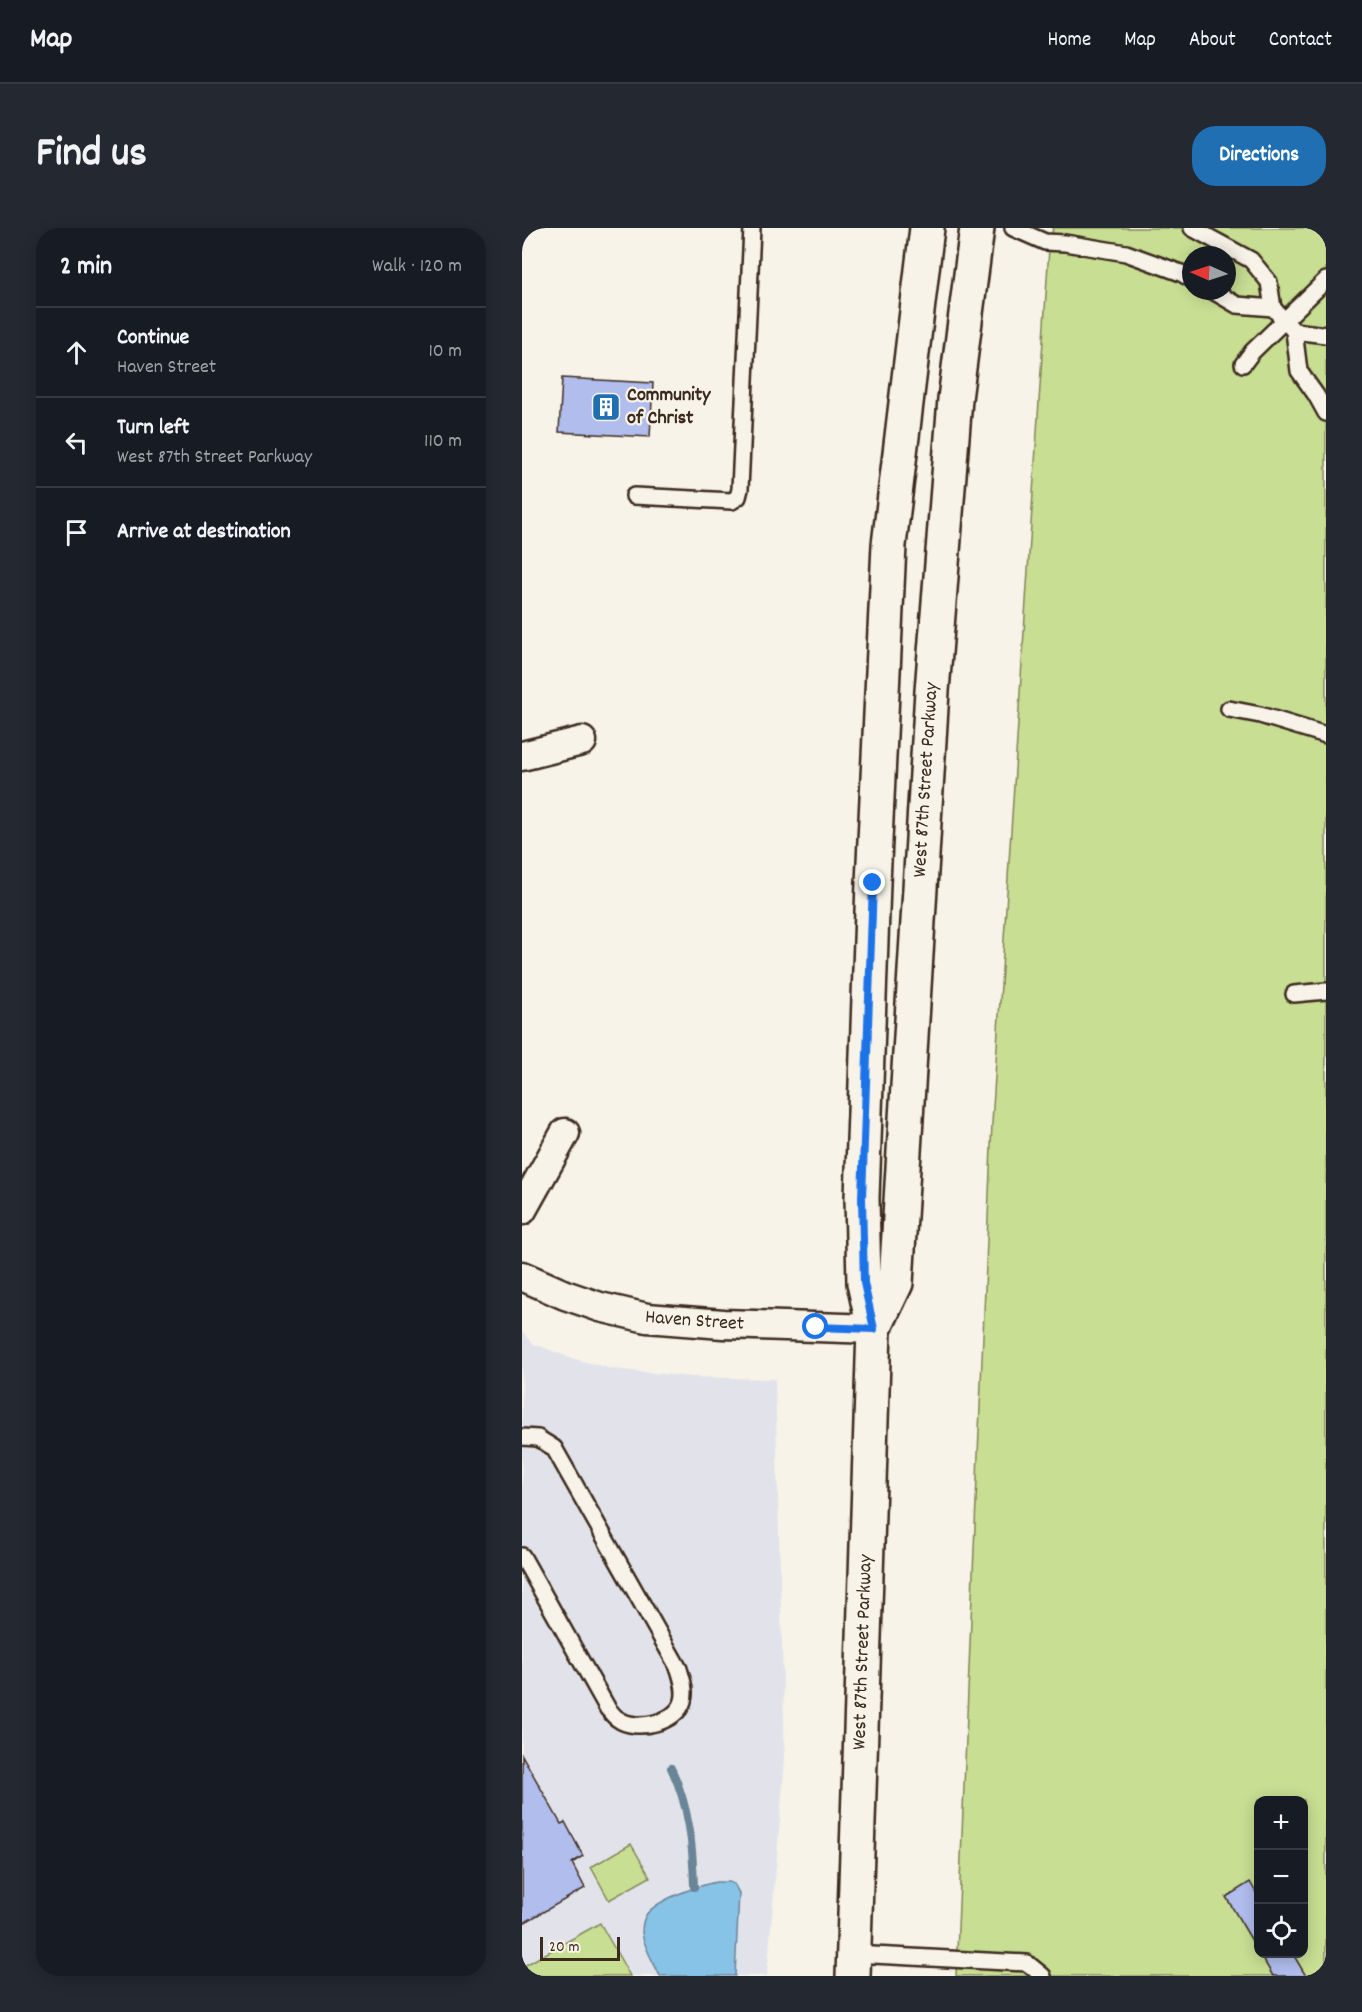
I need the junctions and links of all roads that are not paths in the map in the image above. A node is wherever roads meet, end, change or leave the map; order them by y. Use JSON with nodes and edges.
{"nodes":[{"id":1,"x":752,"y":228,"type":"edge"},
{"id":2,"x":927,"y":228,"type":"edge"},
{"id":3,"x":977,"y":228,"type":"edge"},
{"id":4,"x":1013,"y":228,"type":"edge"},
{"id":5,"x":1192,"y":228,"type":"edge"},
{"id":6,"x":1182,"y":274,"type":"edge"},
{"id":7,"x":1326,"y":280,"type":"edge"},
{"id":8,"x":1228,"y":300,"type":"edge"},
{"id":9,"x":1272,"y":308,"type":"junction"},
{"id":10,"x":1289,"y":325,"type":"junction"},
{"id":11,"x":1326,"y":335,"type":"edge"},
{"id":12,"x":1243,"y":364,"type":"dead end"},
{"id":13,"x":1326,"y":413,"type":"edge"},
{"id":14,"x":634,"y":496,"type":"dead end"},
{"id":15,"x":1229,"y":709,"type":"dead end"},
{"id":16,"x":1326,"y":735,"type":"edge"},
{"id":17,"x":582,"y":741,"type":"dead end"},
{"id":18,"x":522,"y":756,"type":"edge"},
{"id":19,"x":1326,"y":991,"type":"edge"},
{"id":20,"x":1294,"y":994,"type":"dead end"},
{"id":21,"x":565,"y":1133,"type":"dead end"},
{"id":22,"x":522,"y":1210,"type":"edge"},
{"id":23,"x":522,"y":1276,"type":"edge"},
{"id":24,"x":874,"y":1329,"type":"junction"},
{"id":25,"x":522,"y":1437,"type":"edge"},
{"id":26,"x":522,"y":1556,"type":"edge"},
{"id":27,"x":853,"y":1965,"type":"edge"},
{"id":28,"x":1043,"y":1976,"type":"edge"}],
"edges":[{"from":1,"to":14,"type":"lane"},
{"from":2,"to":24,"type":"main road","name":"West 87th Street Parkway"},
{"from":3,"to":24,"type":"main road","name":"West 87th Street Parkway"},
{"from":4,"to":6,"type":"lane"},
{"from":5,"to":9,"type":"lane"},
{"from":7,"to":10,"type":"lane"},
{"from":8,"to":9,"type":"lane"},
{"from":9,"to":10,"type":"lane"},
{"from":10,"to":11,"type":"lane"},
{"from":10,"to":12,"type":"lane"},
{"from":10,"to":13,"type":"lane"},
{"from":15,"to":16,"type":"lane"},
{"from":17,"to":18,"type":"street"},
{"from":19,"to":20,"type":"lane"},
{"from":21,"to":22,"type":"street"},
{"from":23,"to":24,"type":"street","name":"Haven Street"},
{"from":24,"to":27,"type":"main road","name":"West 87th Street Parkway"},
{"from":25,"to":26,"type":"lane"},
{"from":27,"to":28,"type":"lane"}]}
